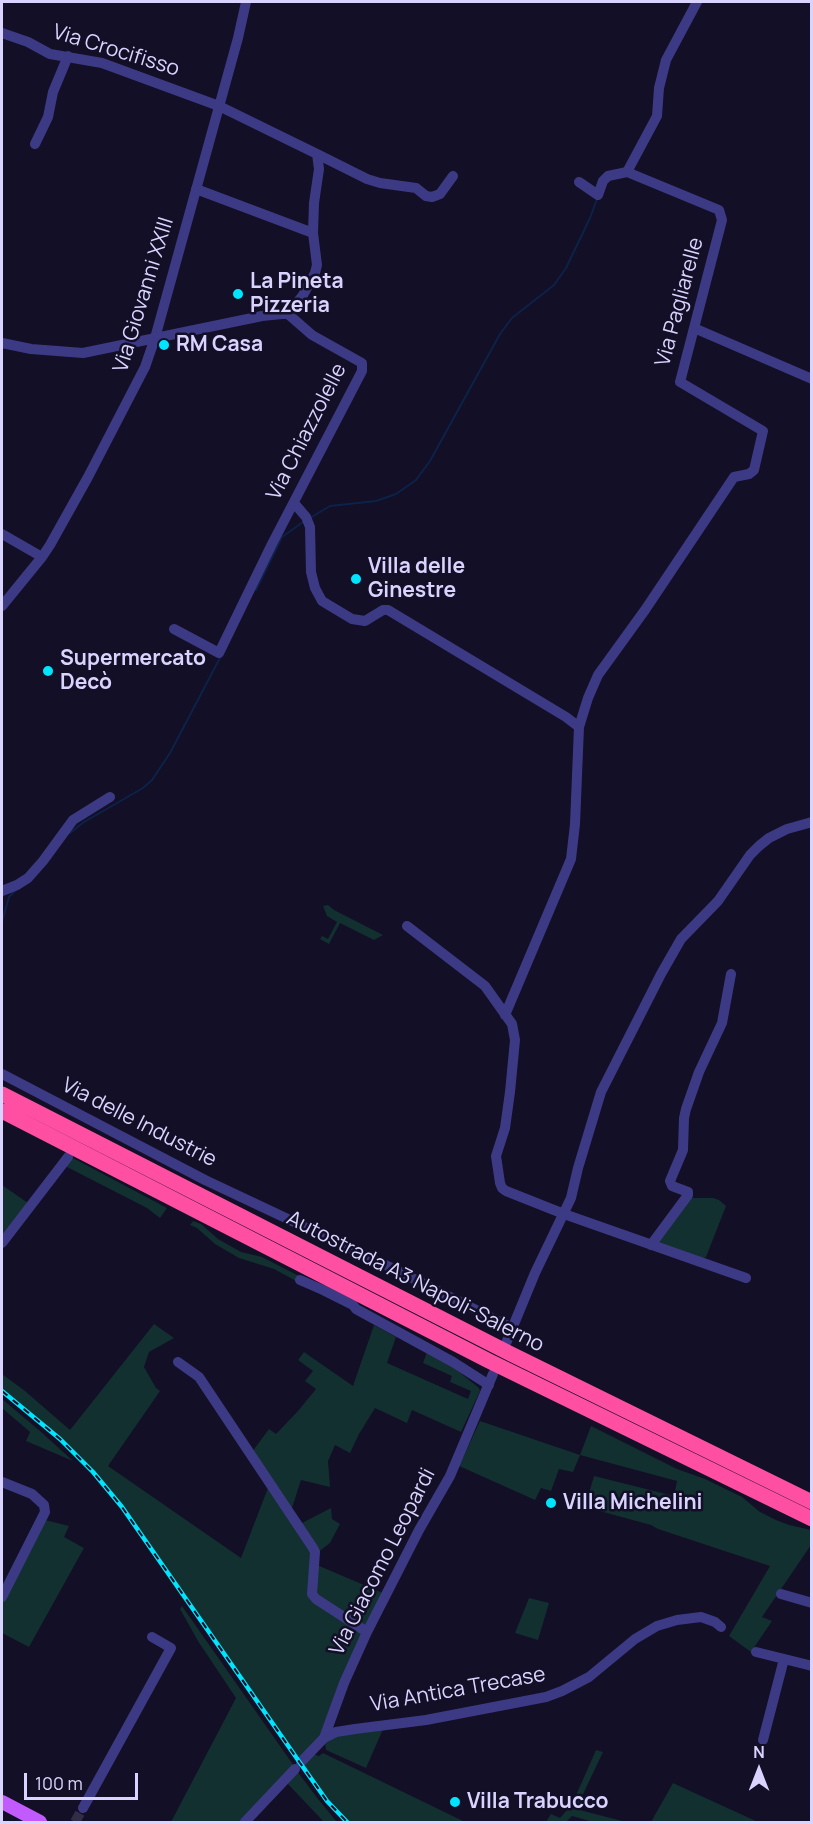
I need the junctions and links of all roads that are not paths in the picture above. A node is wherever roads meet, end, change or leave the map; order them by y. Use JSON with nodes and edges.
{"nodes":[{"id":1,"x":246,"y":2,"type":"edge"},
{"id":2,"x":698,"y":2,"type":"edge"},
{"id":3,"x":2,"y":33,"type":"edge"},
{"id":4,"x":68,"y":56,"type":"junction"},
{"id":5,"x":219,"y":105,"type":"junction"},
{"id":6,"x":35,"y":144,"type":"dead end"},
{"id":7,"x":316,"y":154,"type":"junction"},
{"id":8,"x":627,"y":172,"type":"junction"},
{"id":9,"x":453,"y":176,"type":"dead end"},
{"id":10,"x":579,"y":182,"type":"dead end"},
{"id":11,"x":196,"y":189,"type":"junction"},
{"id":12,"x":313,"y":233,"type":"junction"},
{"id":13,"x":288,"y":314,"type":"junction"},
{"id":14,"x":694,"y":328,"type":"junction"},
{"id":15,"x":155,"y":338,"type":"junction"},
{"id":16,"x":2,"y":343,"type":"edge"},
{"id":17,"x":812,"y":379,"type":"edge"},
{"id":18,"x":294,"y":503,"type":"junction"},
{"id":19,"x":2,"y":534,"type":"edge"},
{"id":20,"x":42,"y":557,"type":"junction"},
{"id":21,"x":2,"y":606,"type":"edge"},
{"id":22,"x":174,"y":629,"type":"dead end"},
{"id":23,"x":579,"y":727,"type":"junction"},
{"id":24,"x":110,"y":797,"type":"dead end"},
{"id":25,"x":812,"y":822,"type":"edge"},
{"id":26,"x":2,"y":891,"type":"edge"},
{"id":27,"x":407,"y":926,"type":"dead end"},
{"id":28,"x":731,"y":974,"type":"dead end"},
{"id":29,"x":506,"y":1015,"type":"junction"},
{"id":30,"x":2,"y":1074,"type":"edge"},
{"id":31,"x":2,"y":1094,"type":"edge"},
{"id":32,"x":2,"y":1111,"type":"edge"},
{"id":33,"x":68,"y":1158,"type":"dead end"},
{"id":34,"x":564,"y":1214,"type":"junction"},
{"id":35,"x":2,"y":1243,"type":"edge"},
{"id":36,"x":651,"y":1245,"type":"junction"},
{"id":37,"x":746,"y":1278,"type":"dead end"},
{"id":38,"x":300,"y":1280,"type":"dead end"},
{"id":39,"x":512,"y":1328,"type":"junction"},
{"id":40,"x":507,"y":1341,"type":"dead end"},
{"id":41,"x":178,"y":1362,"type":"dead end"},
{"id":42,"x":493,"y":1374,"type":"dead end"},
{"id":43,"x":489,"y":1385,"type":"junction"},
{"id":44,"x":2,"y":1482,"type":"edge"},
{"id":45,"x":812,"y":1502,"type":"edge"},
{"id":46,"x":812,"y":1519,"type":"edge"},
{"id":47,"x":781,"y":1594,"type":"dead end"},
{"id":48,"x":2,"y":1597,"type":"edge"},
{"id":49,"x":812,"y":1603,"type":"edge"},
{"id":50,"x":721,"y":1627,"type":"dead end"},
{"id":51,"x":367,"y":1632,"type":"junction"},
{"id":52,"x":152,"y":1637,"type":"dead end"},
{"id":53,"x":756,"y":1652,"type":"dead end"},
{"id":54,"x":783,"y":1659,"type":"junction"},
{"id":55,"x":812,"y":1666,"type":"edge"},
{"id":56,"x":324,"y":1738,"type":"junction"},
{"id":57,"x":763,"y":1740,"type":"dead end"},
{"id":58,"x":2,"y":1802,"type":"edge"},
{"id":59,"x":83,"y":1808,"type":"tunnel mouth"},
{"id":60,"x":40,"y":1822,"type":"edge"},
{"id":61,"x":245,"y":1822,"type":"edge"}],
"edges":[{"from":1,"to":5,"type":"street","name":"Via Giovanni XXIII"},
{"from":2,"to":8,"type":"street"},
{"from":3,"to":4,"type":"street","name":"Via Crocifisso"},
{"from":4,"to":5,"type":"street","name":"Via Crocifisso"},
{"from":4,"to":6,"type":"street"},
{"from":5,"to":7,"type":"street","name":"Via Crocifisso"},
{"from":5,"to":11,"type":"street","name":"Via Giovanni XXIII"},
{"from":7,"to":9,"type":"street","name":"Via Crocifisso"},
{"from":7,"to":12,"type":"street"},
{"from":8,"to":10,"type":"street"},
{"from":8,"to":14,"type":"street","name":"Via Pagliarelle"},
{"from":11,"to":12,"type":"street"},
{"from":11,"to":15,"type":"street","name":"Via Giovanni XXIII"},
{"from":12,"to":13,"type":"street"},
{"from":13,"to":15,"type":"street"},
{"from":13,"to":18,"type":"street","name":"Via Chiazzolelle"},
{"from":14,"to":17,"type":"street"},
{"from":14,"to":23,"type":"street","name":"Via Pagliarelle"},
{"from":15,"to":16,"type":"street"},
{"from":15,"to":20,"type":"street","name":"Via Giovanni XXIII"},
{"from":18,"to":22,"type":"street","name":"Via Chiazzolelle"},
{"from":18,"to":23,"type":"street"},
{"from":19,"to":20,"type":"street"},
{"from":20,"to":21,"type":"street","name":"Via Giovanni XXIII"},
{"from":23,"to":29,"type":"street"},
{"from":24,"to":26,"type":"street"},
{"from":25,"to":34,"type":"street"},
{"from":27,"to":29,"type":"street"},
{"from":28,"to":36,"type":"street"},
{"from":29,"to":34,"type":"street"},
{"from":30,"to":39,"type":"street","name":"Via delle Industrie"},
{"from":31,"to":45,"type":"highway","name":"Autostrada A3 Napoli-Salerno"},
{"from":32,"to":46,"type":"highway","name":"Autostrada A3 Napoli-Salerno"},
{"from":33,"to":35,"type":"street"},
{"from":34,"to":36,"type":"street"},
{"from":34,"to":39,"type":"street"},
{"from":36,"to":37,"type":"street"},
{"from":38,"to":43,"type":"street"},
{"from":39,"to":40,"type":"street"},
{"from":41,"to":51,"type":"street"},
{"from":42,"to":43,"type":"street","name":"Via Giacomo Leopardi"},
{"from":43,"to":51,"type":"street","name":"Via Giacomo Leopardi"},
{"from":44,"to":48,"type":"street"},
{"from":47,"to":49,"type":"street"},
{"from":50,"to":56,"type":"street","name":"Via Antica Trecase"},
{"from":51,"to":56,"type":"street","name":"Via Giacomo Leopardi"},
{"from":52,"to":59,"type":"street"},
{"from":53,"to":54,"type":"street"},
{"from":54,"to":55,"type":"street"},
{"from":54,"to":57,"type":"street"},
{"from":56,"to":61,"type":"street","name":"Via Giacomo Leopardi"},
{"from":58,"to":60,"type":"main road"}]}
